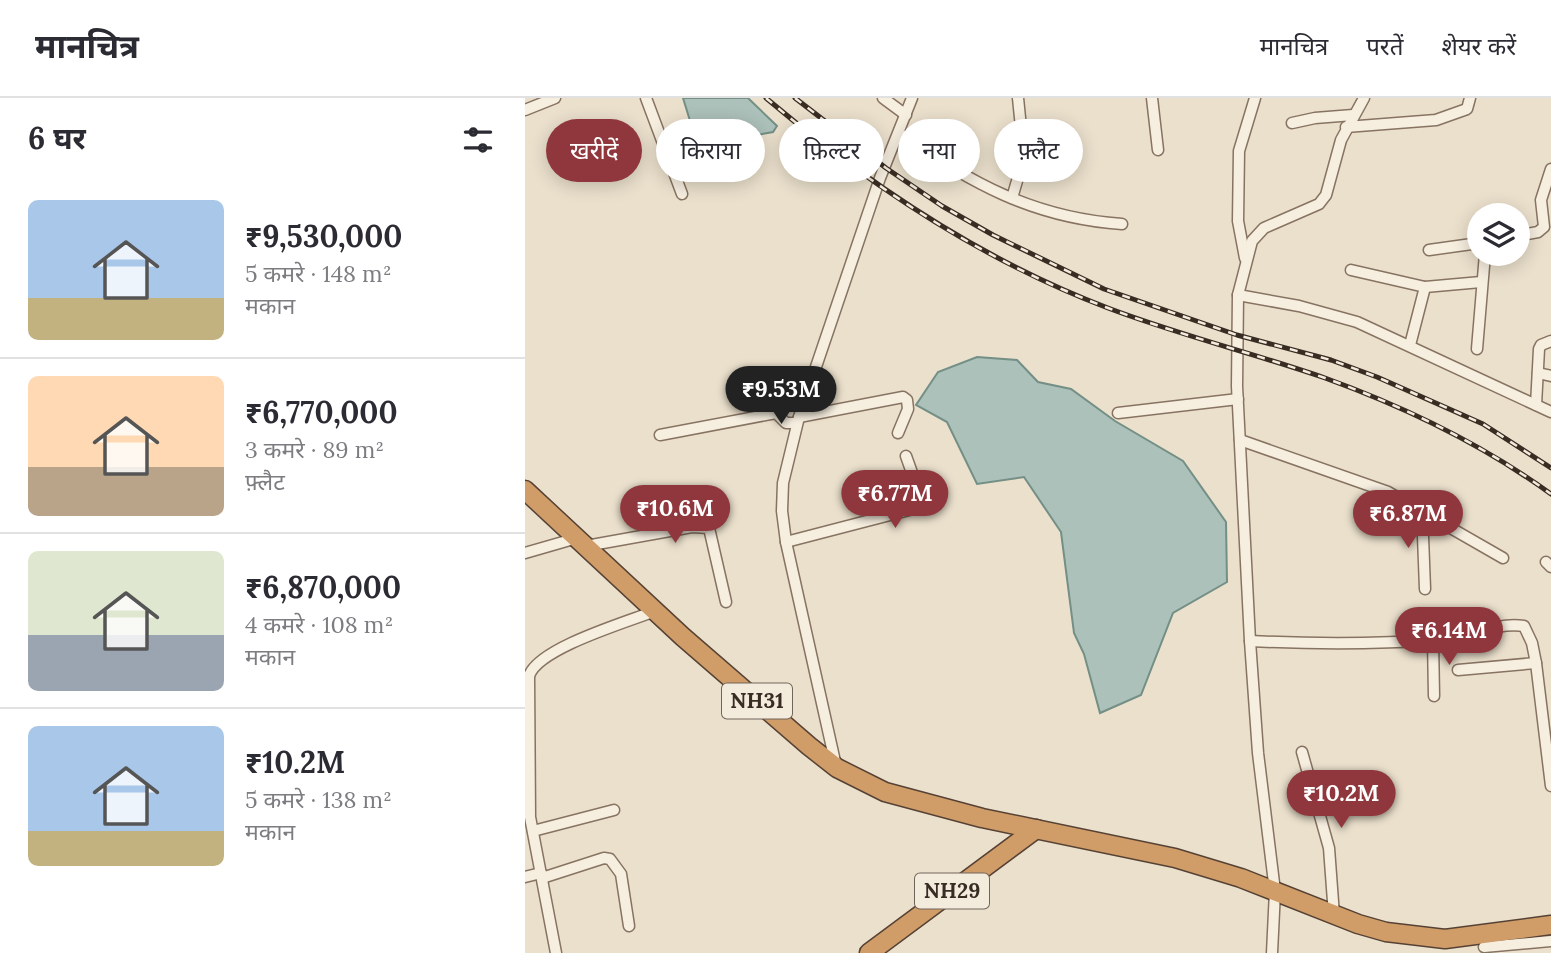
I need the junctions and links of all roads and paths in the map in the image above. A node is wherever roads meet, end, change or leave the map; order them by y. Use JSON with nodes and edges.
{"nodes":[{"id":1,"x":646,"y":98,"type":"edge"},
{"id":2,"x":883,"y":98,"type":"edge"},
{"id":3,"x":912,"y":98,"type":"edge"},
{"id":4,"x":1018,"y":98,"type":"edge"},
{"id":5,"x":1152,"y":98,"type":"edge"},
{"id":6,"x":1255,"y":98,"type":"edge"},
{"id":7,"x":1363,"y":98,"type":"edge"},
{"id":8,"x":1470,"y":98,"type":"edge"},
{"id":9,"x":551,"y":99,"type":"edge"},
{"id":10,"x":525,"y":110,"type":"edge"},
{"id":11,"x":906,"y":115,"type":"junction"},
{"id":12,"x":1353,"y":115,"type":"junction"},
{"id":13,"x":904,"y":119,"type":"edge"},
{"id":14,"x":1292,"y":123,"type":"dead end"},
{"id":15,"x":1346,"y":127,"type":"junction"},
{"id":16,"x":898,"y":135,"type":"edge"},
{"id":17,"x":1158,"y":150,"type":"dead end"},
{"id":18,"x":1551,"y":169,"type":"edge"},
{"id":19,"x":978,"y":182,"type":"edge"},
{"id":20,"x":683,"y":194,"type":"dead end"},
{"id":21,"x":1012,"y":198,"type":"junction"},
{"id":22,"x":1122,"y":224,"type":"dead end"},
{"id":23,"x":1530,"y":234,"type":"edge"},
{"id":24,"x":1467,"y":245,"type":"edge"},
{"id":25,"x":1429,"y":250,"type":"dead end"},
{"id":26,"x":1245,"y":259,"type":"junction"},
{"id":27,"x":1483,"y":266,"type":"edge"},
{"id":28,"x":1351,"y":270,"type":"dead end"},
{"id":29,"x":1481,"y":282,"type":"junction"},
{"id":30,"x":1425,"y":287,"type":"junction"},
{"id":31,"x":1238,"y":295,"type":"junction"},
{"id":32,"x":1551,"y":341,"type":"edge"},
{"id":33,"x":1410,"y":345,"type":"junction"},
{"id":34,"x":1477,"y":349,"type":"dead end"},
{"id":35,"x":1538,"y":373,"type":"junction"},
{"id":36,"x":1551,"y":376,"type":"edge"},
{"id":37,"x":1238,"y":398,"type":"junction"},
{"id":38,"x":1536,"y":405,"type":"junction"},
{"id":39,"x":1551,"y":412,"type":"edge"},
{"id":40,"x":1118,"y":413,"type":"dead end"},
{"id":41,"x":798,"y":420,"type":"junction"},
{"id":42,"x":898,"y":433,"type":"dead end"},
{"id":43,"x":660,"y":435,"type":"dead end"},
{"id":44,"x":1240,"y":440,"type":"junction"},
{"id":45,"x":906,"y":456,"type":"dead end"},
{"id":46,"x":525,"y":490,"type":"edge"},
{"id":47,"x":1422,"y":510,"type":"junction"},
{"id":48,"x":786,"y":541,"type":"junction"},
{"id":49,"x":581,"y":542,"type":"junction"},
{"id":50,"x":525,"y":553,"type":"edge"},
{"id":51,"x":1503,"y":558,"type":"dead end"},
{"id":52,"x":1425,"y":589,"type":"dead end"},
{"id":53,"x":726,"y":602,"type":"dead end"},
{"id":54,"x":655,"y":611,"type":"junction"},
{"id":55,"x":1433,"y":640,"type":"junction"},
{"id":56,"x":1249,"y":641,"type":"junction"},
{"id":57,"x":1536,"y":663,"type":"junction"},
{"id":58,"x":1458,"y":670,"type":"dead end"},
{"id":59,"x":527,"y":675,"type":"edge"},
{"id":60,"x":1434,"y":696,"type":"dead end"},
{"id":61,"x":527,"y":731,"type":"edge"},
{"id":62,"x":1548,"y":747,"type":"edge"},
{"id":63,"x":1302,"y":752,"type":"dead end"},
{"id":64,"x":837,"y":768,"type":"junction"},
{"id":65,"x":1551,"y":786,"type":"edge"},
{"id":66,"x":614,"y":810,"type":"dead end"},
{"id":67,"x":1036,"y":829,"type":"junction"},
{"id":68,"x":533,"y":831,"type":"junction"},
{"id":69,"x":541,"y":875,"type":"junction"},
{"id":70,"x":525,"y":877,"type":"edge"},
{"id":71,"x":1275,"y":891,"type":"junction"},
{"id":72,"x":1334,"y":915,"type":"junction"},
{"id":73,"x":1551,"y":925,"type":"edge"},
{"id":74,"x":629,"y":926,"type":"dead end"},
{"id":75,"x":1499,"y":934,"type":"junction"},
{"id":76,"x":1551,"y":941,"type":"edge"},
{"id":77,"x":1481,"y":950,"type":"edge"},
{"id":78,"x":556,"y":953,"type":"edge"},
{"id":79,"x":869,"y":953,"type":"edge"},
{"id":80,"x":1272,"y":953,"type":"edge"}],
"edges":[{"from":1,"to":20,"type":"street"},
{"from":2,"to":11,"type":"street"},
{"from":3,"to":11,"type":"street"},
{"from":4,"to":21,"type":"street"},
{"from":5,"to":17,"type":"street"},
{"from":6,"to":26,"type":"street"},
{"from":7,"to":12,"type":"street"},
{"from":8,"to":15,"type":"street"},
{"from":9,"to":10,"type":"street"},
{"from":11,"to":13,"type":"street"},
{"from":12,"to":14,"type":"street"},
{"from":12,"to":15,"type":"street"},
{"from":15,"to":26,"type":"street"},
{"from":16,"to":41,"type":"street"},
{"from":18,"to":23,"type":"street"},
{"from":19,"to":21,"type":"street"},
{"from":21,"to":22,"type":"street"},
{"from":24,"to":25,"type":"street"},
{"from":26,"to":31,"type":"street"},
{"from":27,"to":29,"type":"street"},
{"from":28,"to":30,"type":"street"},
{"from":29,"to":30,"type":"street"},
{"from":29,"to":34,"type":"street"},
{"from":30,"to":33,"type":"street"},
{"from":31,"to":33,"type":"street"},
{"from":31,"to":37,"type":"street"},
{"from":32,"to":35,"type":"street"},
{"from":33,"to":38,"type":"street"},
{"from":35,"to":36,"type":"street"},
{"from":35,"to":38,"type":"street"},
{"from":37,"to":40,"type":"street"},
{"from":37,"to":44,"type":"street"},
{"from":38,"to":39,"type":"street"},
{"from":41,"to":42,"type":"street"},
{"from":41,"to":43,"type":"street"},
{"from":41,"to":48,"type":"street"},
{"from":44,"to":47,"type":"street"},
{"from":44,"to":56,"type":"street"},
{"from":45,"to":48,"type":"street"},
{"from":46,"to":49,"type":"highway","number":"NH31"},
{"from":47,"to":51,"type":"street"},
{"from":47,"to":52,"type":"street"},
{"from":48,"to":64,"type":"street"},
{"from":49,"to":50,"type":"street"},
{"from":49,"to":53,"type":"street"},
{"from":49,"to":54,"type":"highway","number":"NH31"},
{"from":54,"to":59,"type":"street"},
{"from":54,"to":64,"type":"highway","number":"NH31"},
{"from":55,"to":56,"type":"street"},
{"from":55,"to":57,"type":"street"},
{"from":55,"to":60,"type":"street"},
{"from":56,"to":71,"type":"street"},
{"from":57,"to":58,"type":"street"},
{"from":57,"to":62,"type":"street"},
{"from":59,"to":61,"type":"street"},
{"from":61,"to":68,"type":"street"},
{"from":62,"to":65,"type":"street"},
{"from":63,"to":72,"type":"street"},
{"from":64,"to":67,"type":"highway","number":"NH31"},
{"from":66,"to":68,"type":"street"},
{"from":67,"to":71,"type":"highway","number":"NH31"},
{"from":67,"to":79,"type":"highway","number":"NH29"},
{"from":68,"to":69,"type":"street"},
{"from":69,"to":70,"type":"street"},
{"from":69,"to":74,"type":"street"},
{"from":69,"to":78,"type":"street"},
{"from":71,"to":72,"type":"highway","number":"NH31"},
{"from":71,"to":80,"type":"street"},
{"from":72,"to":75,"type":"highway","number":"NH31"},
{"from":73,"to":75,"type":"highway","number":"NH31"},
{"from":75,"to":77,"type":"street"},
{"from":76,"to":77,"type":"street"}]}
